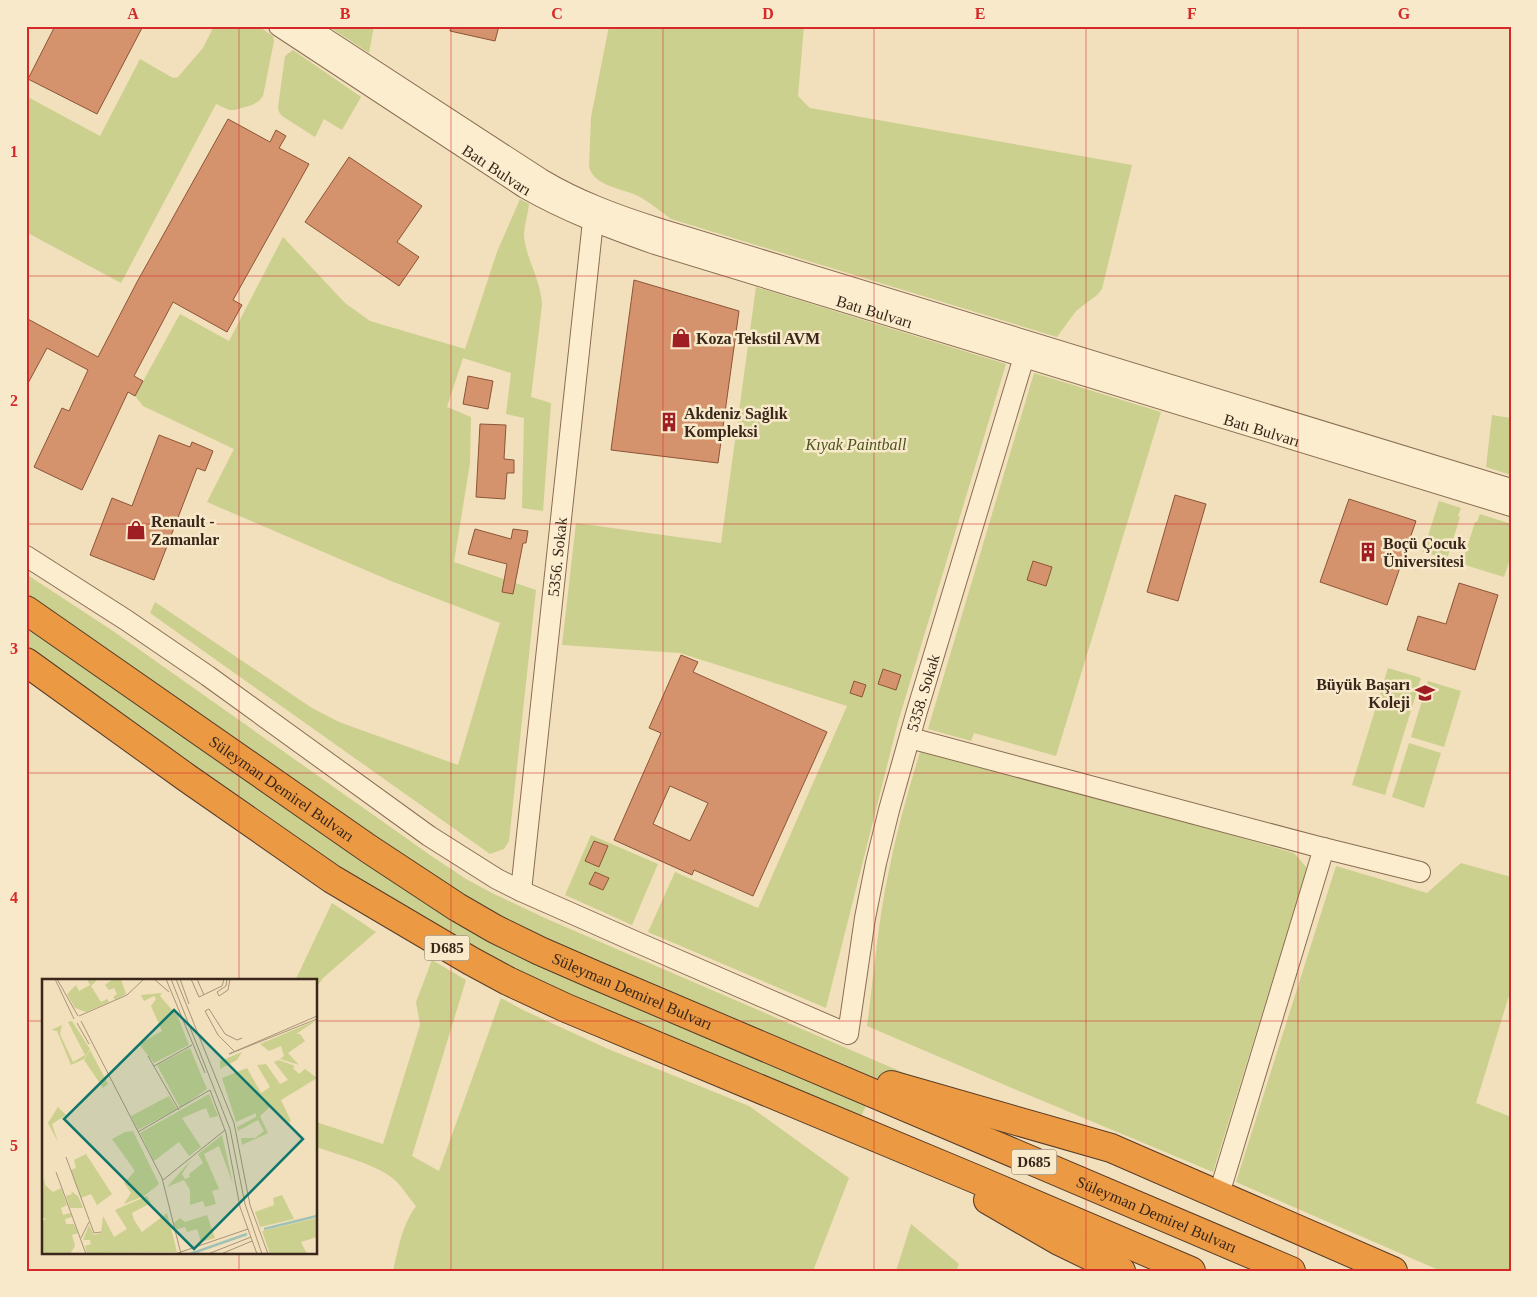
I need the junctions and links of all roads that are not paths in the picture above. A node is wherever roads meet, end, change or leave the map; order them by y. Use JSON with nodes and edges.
{"nodes":[{"id":1,"x":279,"y":26,"type":"edge"},
{"id":2,"x":306,"y":26,"type":"edge"},
{"id":3,"x":593,"y":221,"type":"junction"},
{"id":4,"x":1024,"y":357,"type":"junction"},
{"id":5,"x":1511,"y":489,"type":"edge"},
{"id":6,"x":1511,"y":506,"type":"edge"},
{"id":7,"x":26,"y":556,"type":"edge"},
{"id":8,"x":26,"y":610,"type":"edge"},
{"id":9,"x":26,"y":662,"type":"edge"},
{"id":10,"x":910,"y":738,"type":"junction"},
{"id":11,"x":1324,"y":848,"type":"junction"},
{"id":12,"x":1420,"y":872,"type":"dead end"},
{"id":13,"x":520,"y":892,"type":"junction"},
{"id":14,"x":777,"y":1052,"type":"junction"},
{"id":15,"x":913,"y":1153,"type":"junction"},
{"id":16,"x":1219,"y":1194,"type":"junction"},
{"id":17,"x":1121,"y":1271,"type":"edge"},
{"id":18,"x":1191,"y":1271,"type":"edge"},
{"id":19,"x":1291,"y":1271,"type":"edge"},
{"id":20,"x":1393,"y":1271,"type":"edge"}],
"edges":[{"from":1,"to":3,"type":"street","name":"Batı Bulvarı"},
{"from":2,"to":5,"type":"street","name":"Batı Bulvarı"},
{"from":3,"to":4,"type":"street","name":"Batı Bulvarı"},
{"from":3,"to":13,"type":"street","name":"5356. Sokak"},
{"from":4,"to":6,"type":"street","name":"Batı Bulvarı"},
{"from":4,"to":10,"type":"street","name":"5358. Sokak"},
{"from":7,"to":13,"type":"street"},
{"from":8,"to":14,"type":"highway","name":"Süleyman Demirel Bulvarı","number":"D685"},
{"from":9,"to":15,"type":"highway","number":"D685"},
{"from":10,"to":11,"type":"street"},
{"from":10,"to":13,"type":"street","name":"5358. Sokak"},
{"from":11,"to":12,"type":"street"},
{"from":11,"to":16,"type":"street"},
{"from":14,"to":16,"type":"highway"},
{"from":14,"to":19,"type":"highway","name":"Süleyman Demirel Bulvarı","number":"D685"},
{"from":15,"to":17,"type":"highway"},
{"from":15,"to":18,"type":"highway","number":"D685"},
{"from":16,"to":20,"type":"highway"}]}
